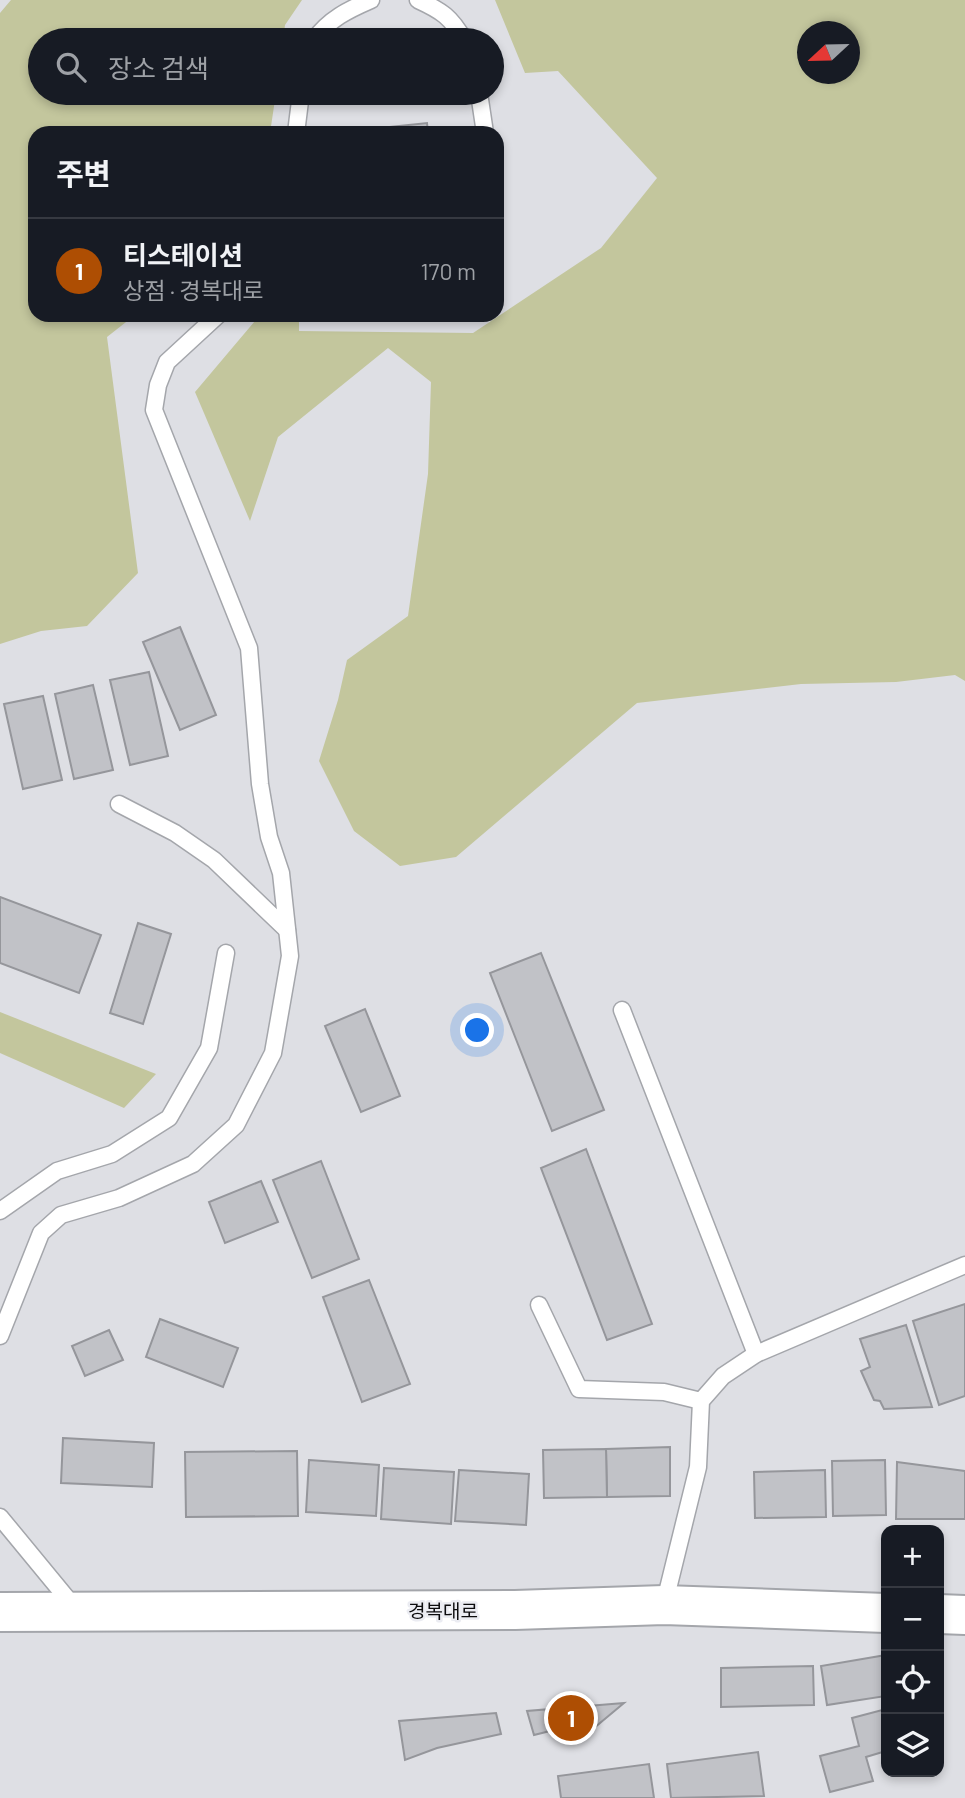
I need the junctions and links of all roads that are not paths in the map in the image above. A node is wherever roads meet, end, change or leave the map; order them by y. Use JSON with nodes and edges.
{"nodes":[{"id":1,"x":371,"y":0,"type":"edge"},
{"id":2,"x":418,"y":0,"type":"edge"},
{"id":3,"x":322,"y":28,"type":"edge"},
{"id":4,"x":457,"y":28,"type":"edge"},
{"id":5,"x":300,"y":105,"type":"edge"},
{"id":6,"x":481,"y":105,"type":"edge"},
{"id":7,"x":297,"y":126,"type":"edge"},
{"id":8,"x":484,"y":126,"type":"edge"},
{"id":9,"x":210,"y":322,"type":"edge"},
{"id":10,"x":118,"y":804,"type":"dead end"},
{"id":11,"x":287,"y":930,"type":"junction"},
{"id":12,"x":226,"y":953,"type":"dead end"},
{"id":13,"x":622,"y":1010,"type":"dead end"},
{"id":14,"x":0,"y":1211,"type":"edge"},
{"id":15,"x":965,"y":1265,"type":"edge"},
{"id":16,"x":539,"y":1305,"type":"dead end"},
{"id":17,"x":0,"y":1336,"type":"edge"},
{"id":18,"x":756,"y":1354,"type":"junction"},
{"id":19,"x":701,"y":1401,"type":"junction"},
{"id":20,"x":0,"y":1517,"type":"edge"},
{"id":21,"x":664,"y":1605,"type":"junction"},
{"id":22,"x":76,"y":1610,"type":"junction"},
{"id":23,"x":0,"y":1612,"type":"edge"},
{"id":24,"x":881,"y":1613,"type":"edge"},
{"id":25,"x":944,"y":1614,"type":"edge"},
{"id":26,"x":965,"y":1615,"type":"edge"}],
"edges":[{"from":1,"to":3,"type":"lane"},
{"from":2,"to":4,"type":"lane"},
{"from":5,"to":7,"type":"lane"},
{"from":6,"to":8,"type":"lane"},
{"from":9,"to":11,"type":"lane"},
{"from":10,"to":11,"type":"lane"},
{"from":11,"to":17,"type":"lane"},
{"from":12,"to":14,"type":"lane"},
{"from":13,"to":18,"type":"lane"},
{"from":15,"to":18,"type":"lane"},
{"from":16,"to":19,"type":"lane"},
{"from":18,"to":19,"type":"lane"},
{"from":19,"to":21,"type":"lane"},
{"from":20,"to":22,"type":"lane"},
{"from":21,"to":22,"type":"street","name":"경복대로"},
{"from":21,"to":24,"type":"street","name":"경복대로"},
{"from":22,"to":23,"type":"street","name":"경복대로"},
{"from":25,"to":26,"type":"street"}]}
